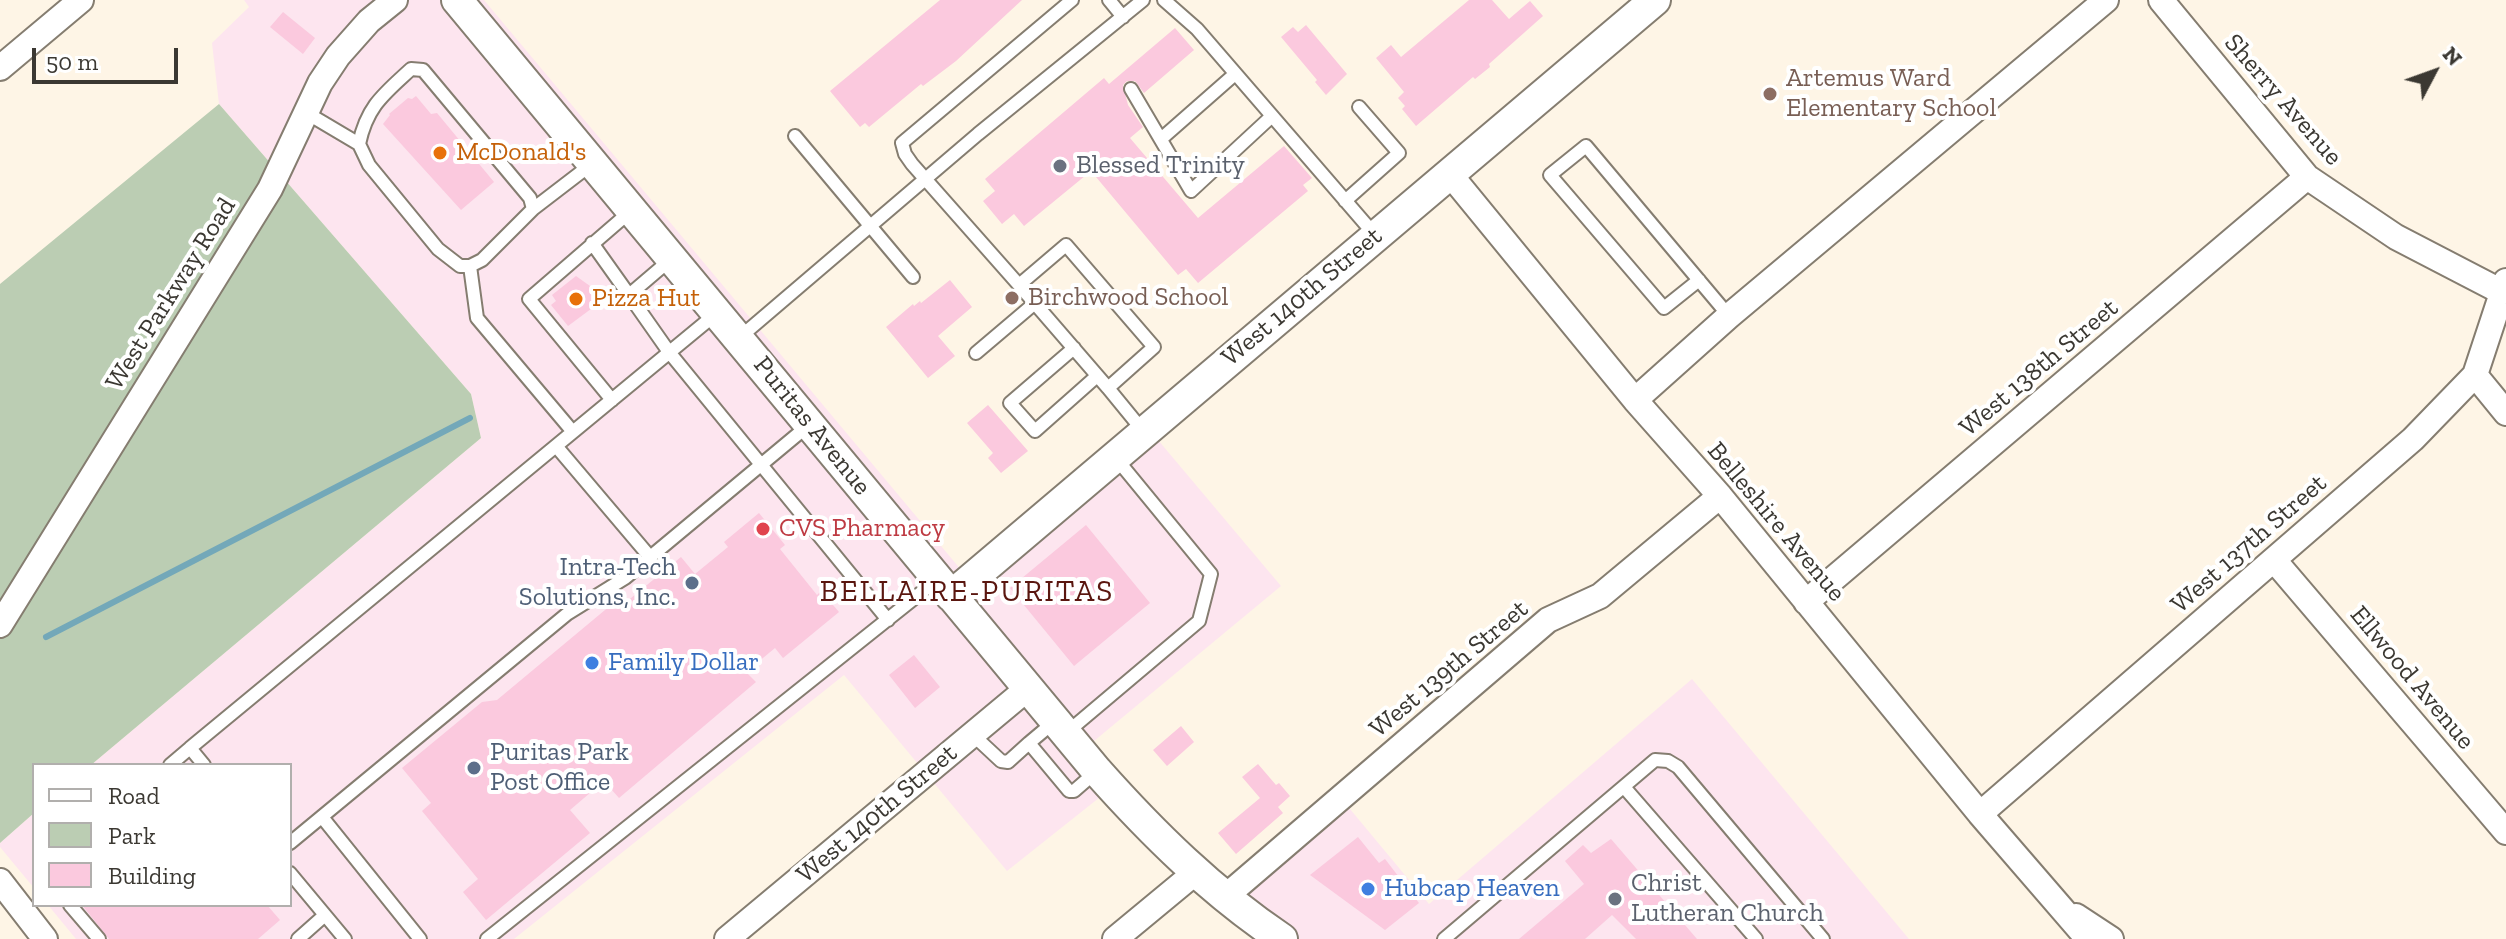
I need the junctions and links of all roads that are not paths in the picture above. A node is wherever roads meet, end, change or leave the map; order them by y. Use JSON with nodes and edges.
{"nodes":[{"id":1,"x":81,"y":0,"type":"edge"},
{"id":2,"x":395,"y":0,"type":"edge"},
{"id":3,"x":457,"y":0,"type":"edge"},
{"id":4,"x":1072,"y":0,"type":"edge"},
{"id":5,"x":1109,"y":0,"type":"edge"},
{"id":6,"x":1143,"y":0,"type":"edge"},
{"id":7,"x":1164,"y":0,"type":"edge"},
{"id":8,"x":1655,"y":0,"type":"edge"},
{"id":9,"x":2106,"y":0,"type":"edge"},
{"id":10,"x":2161,"y":0,"type":"edge"},
{"id":11,"x":1123,"y":17,"type":"junction"},
{"id":12,"x":0,"y":68,"type":"edge"},
{"id":13,"x":1235,"y":74,"type":"junction"},
{"id":14,"x":1131,"y":89,"type":"dead end"},
{"id":15,"x":1359,"y":107,"type":"dead end"},
{"id":16,"x":305,"y":112,"type":"junction"},
{"id":17,"x":1272,"y":116,"type":"junction"},
{"id":18,"x":795,"y":136,"type":"dead end"},
{"id":19,"x":1161,"y":139,"type":"junction"},
{"id":20,"x":359,"y":144,"type":"junction"},
{"id":21,"x":593,"y":163,"type":"junction"},
{"id":22,"x":1449,"y":173,"type":"junction"},
{"id":23,"x":2307,"y":177,"type":"junction"},
{"id":24,"x":925,"y":180,"type":"junction"},
{"id":25,"x":1345,"y":201,"type":"junction"},
{"id":26,"x":533,"y":209,"type":"junction"},
{"id":27,"x":632,"y":210,"type":"junction"},
{"id":28,"x":870,"y":225,"type":"junction"},
{"id":29,"x":1375,"y":235,"type":"junction"},
{"id":30,"x":592,"y":243,"type":"junction"},
{"id":31,"x":673,"y":258,"type":"junction"},
{"id":32,"x":470,"y":266,"type":"junction"},
{"id":33,"x":913,"y":277,"type":"dead end"},
{"id":34,"x":1699,"y":280,"type":"junction"},
{"id":35,"x":1019,"y":285,"type":"junction"},
{"id":36,"x":2504,"y":287,"type":"edge"},
{"id":37,"x":629,"y":295,"type":"junction"},
{"id":38,"x":1035,"y":303,"type":"junction"},
{"id":39,"x":718,"y":312,"type":"junction"},
{"id":40,"x":1729,"y":316,"type":"junction"},
{"id":41,"x":739,"y":338,"type":"junction"},
{"id":42,"x":1074,"y":348,"type":"junction"},
{"id":43,"x":669,"y":352,"type":"junction"},
{"id":44,"x":976,"y":353,"type":"dead end"},
{"id":45,"x":2475,"y":375,"type":"junction"},
{"id":46,"x":1097,"y":376,"type":"junction"},
{"id":47,"x":1108,"y":388,"type":"junction"},
{"id":48,"x":612,"y":400,"type":"junction"},
{"id":49,"x":1635,"y":400,"type":"junction"},
{"id":50,"x":2506,"y":413,"type":"edge"},
{"id":51,"x":810,"y":424,"type":"junction"},
{"id":52,"x":573,"y":432,"type":"junction"},
{"id":53,"x":1144,"y":432,"type":"junction"},
{"id":54,"x":556,"y":446,"type":"junction"},
{"id":55,"x":1115,"y":457,"type":"junction"},
{"id":56,"x":760,"y":466,"type":"junction"},
{"id":57,"x":1720,"y":496,"type":"junction"},
{"id":58,"x":650,"y":557,"type":"junction"},
{"id":59,"x":2274,"y":560,"type":"junction"},
{"id":60,"x":944,"y":588,"type":"junction"},
{"id":61,"x":1806,"y":602,"type":"junction"},
{"id":62,"x":888,"y":620,"type":"junction"},
{"id":63,"x":0,"y":625,"type":"edge"},
{"id":64,"x":1027,"y":689,"type":"junction"},
{"id":65,"x":1059,"y":728,"type":"junction"},
{"id":66,"x":972,"y":734,"type":"junction"},
{"id":67,"x":1029,"y":743,"type":"junction"},
{"id":68,"x":190,"y":748,"type":"junction"},
{"id":69,"x":172,"y":763,"type":"edge"},
{"id":70,"x":202,"y":763,"type":"edge"},
{"id":71,"x":1097,"y":771,"type":"junction"},
{"id":72,"x":1624,"y":787,"type":"junction"},
{"id":73,"x":1980,"y":814,"type":"junction"},
{"id":74,"x":322,"y":817,"type":"junction"},
{"id":75,"x":2506,"y":832,"type":"edge"},
{"id":76,"x":292,"y":841,"type":"edge"},
{"id":77,"x":1196,"y":872,"type":"junction"},
{"id":78,"x":292,"y":875,"type":"edge"},
{"id":79,"x":0,"y":881,"type":"edge"},
{"id":80,"x":1225,"y":897,"type":"junction"},
{"id":81,"x":72,"y":907,"type":"edge"},
{"id":82,"x":2061,"y":907,"type":"junction"},
{"id":83,"x":325,"y":915,"type":"junction"},
{"id":84,"x":45,"y":939,"type":"edge"},
{"id":85,"x":99,"y":939,"type":"edge"},
{"id":86,"x":298,"y":939,"type":"edge"},
{"id":87,"x":345,"y":939,"type":"edge"},
{"id":88,"x":420,"y":939,"type":"edge"},
{"id":89,"x":487,"y":939,"type":"edge"},
{"id":90,"x":727,"y":939,"type":"edge"},
{"id":91,"x":1115,"y":939,"type":"edge"},
{"id":92,"x":1282,"y":939,"type":"edge"},
{"id":93,"x":1444,"y":939,"type":"edge"},
{"id":94,"x":1756,"y":939,"type":"edge"},
{"id":95,"x":1823,"y":939,"type":"edge"},
{"id":96,"x":2088,"y":939,"type":"edge"},
{"id":97,"x":2111,"y":939,"type":"edge"}],
"edges":[{"from":1,"to":12,"type":"street"},
{"from":2,"to":16,"type":"street","name":"West Parkway Road"},
{"from":3,"to":21,"type":"street","name":"Puritas Avenue"},
{"from":4,"to":24,"type":"lane"},
{"from":5,"to":11,"type":"lane"},
{"from":6,"to":11,"type":"lane"},
{"from":7,"to":13,"type":"lane"},
{"from":8,"to":22,"type":"street","name":"West 140th Street"},
{"from":9,"to":40,"type":"street"},
{"from":10,"to":23,"type":"street","name":"Sherry Avenue"},
{"from":11,"to":24,"type":"lane"},
{"from":13,"to":17,"type":"lane"},
{"from":13,"to":19,"type":"lane"},
{"from":14,"to":19,"type":"lane"},
{"from":15,"to":25,"type":"lane"},
{"from":16,"to":20,"type":"lane"},
{"from":16,"to":63,"type":"street","name":"West Parkway Road"},
{"from":17,"to":19,"type":"lane"},
{"from":17,"to":25,"type":"lane"},
{"from":18,"to":28,"type":"lane"},
{"from":20,"to":26,"type":"lane"},
{"from":20,"to":32,"type":"lane"},
{"from":21,"to":26,"type":"lane"},
{"from":21,"to":27,"type":"street","name":"Puritas Avenue"},
{"from":22,"to":29,"type":"street","name":"West 140th Street"},
{"from":22,"to":49,"type":"street","name":"Belleshire Avenue"},
{"from":23,"to":36,"type":"street","name":"Sherry Avenue"},
{"from":23,"to":61,"type":"street","name":"West 138th Street"},
{"from":24,"to":28,"type":"lane"},
{"from":24,"to":35,"type":"lane"},
{"from":25,"to":29,"type":"lane"},
{"from":26,"to":32,"type":"lane"},
{"from":27,"to":30,"type":"lane"},
{"from":27,"to":31,"type":"street","name":"Puritas Avenue"},
{"from":28,"to":33,"type":"lane"},
{"from":28,"to":41,"type":"lane"},
{"from":29,"to":53,"type":"street","name":"West 140th Street"},
{"from":30,"to":37,"type":"lane"},
{"from":30,"to":48,"type":"lane"},
{"from":31,"to":37,"type":"lane"},
{"from":31,"to":39,"type":"street","name":"Puritas Avenue"},
{"from":32,"to":52,"type":"lane"},
{"from":34,"to":34,"type":"lane"},
{"from":34,"to":40,"type":"lane"},
{"from":35,"to":38,"type":"lane"},
{"from":35,"to":47,"type":"lane"},
{"from":36,"to":45,"type":"street","name":"West 137th Street"},
{"from":37,"to":43,"type":"lane"},
{"from":38,"to":42,"type":"lane"},
{"from":38,"to":44,"type":"lane"},
{"from":39,"to":41,"type":"street","name":"Puritas Avenue"},
{"from":39,"to":43,"type":"lane"},
{"from":40,"to":49,"type":"street"},
{"from":41,"to":51,"type":"street","name":"Puritas Avenue"},
{"from":42,"to":46,"type":"lane"},
{"from":42,"to":46,"type":"lane"},
{"from":43,"to":48,"type":"lane"},
{"from":43,"to":56,"type":"lane"},
{"from":45,"to":50,"type":"street"},
{"from":45,"to":59,"type":"street","name":"West 137th Street"},
{"from":46,"to":47,"type":"lane"},
{"from":47,"to":53,"type":"lane"},
{"from":48,"to":52,"type":"lane"},
{"from":49,"to":57,"type":"street","name":"Belleshire Avenue"},
{"from":51,"to":56,"type":"lane"},
{"from":51,"to":60,"type":"street","name":"Puritas Avenue"},
{"from":52,"to":54,"type":"lane"},
{"from":53,"to":55,"type":"street","name":"West 140th Street"},
{"from":54,"to":58,"type":"lane"},
{"from":54,"to":68,"type":"lane"},
{"from":55,"to":60,"type":"street","name":"West 140th Street"},
{"from":55,"to":65,"type":"lane"},
{"from":56,"to":58,"type":"lane"},
{"from":56,"to":62,"type":"lane"},
{"from":57,"to":61,"type":"street","name":"Belleshire Avenue"},
{"from":57,"to":80,"type":"street","name":"West 139th Street"},
{"from":58,"to":74,"type":"lane"},
{"from":59,"to":73,"type":"street","name":"West 137th Street"},
{"from":59,"to":75,"type":"street","name":"Ellwood Avenue"},
{"from":60,"to":62,"type":"lane"},
{"from":60,"to":64,"type":"street","name":"Puritas Avenue"},
{"from":61,"to":73,"type":"street","name":"Belleshire Avenue"},
{"from":62,"to":89,"type":"lane"},
{"from":64,"to":65,"type":"street","name":"Puritas Avenue"},
{"from":64,"to":66,"type":"street","name":"West 140th Street"},
{"from":65,"to":67,"type":"lane"},
{"from":65,"to":71,"type":"street","name":"Puritas Avenue"},
{"from":66,"to":67,"type":"lane"},
{"from":66,"to":90,"type":"street","name":"West 140th Street"},
{"from":67,"to":71,"type":"lane"},
{"from":68,"to":69,"type":"lane"},
{"from":68,"to":70,"type":"lane"},
{"from":71,"to":77,"type":"street","name":"Puritas Avenue"},
{"from":72,"to":93,"type":"lane"},
{"from":72,"to":94,"type":"lane"},
{"from":72,"to":95,"type":"lane"},
{"from":73,"to":82,"type":"street","name":"Belleshire Avenue"},
{"from":74,"to":76,"type":"lane"},
{"from":74,"to":88,"type":"lane"},
{"from":77,"to":80,"type":"street","name":"Puritas Avenue"},
{"from":77,"to":91,"type":"street"},
{"from":78,"to":83,"type":"lane"},
{"from":79,"to":84,"type":"street"},
{"from":80,"to":92,"type":"street","name":"Puritas Avenue"},
{"from":81,"to":85,"type":"lane"},
{"from":82,"to":96,"type":"street","name":"Belleshire Avenue"},
{"from":82,"to":97,"type":"street","name":"Belleshire Avenue"},
{"from":83,"to":86,"type":"lane"},
{"from":83,"to":87,"type":"lane"}]}
